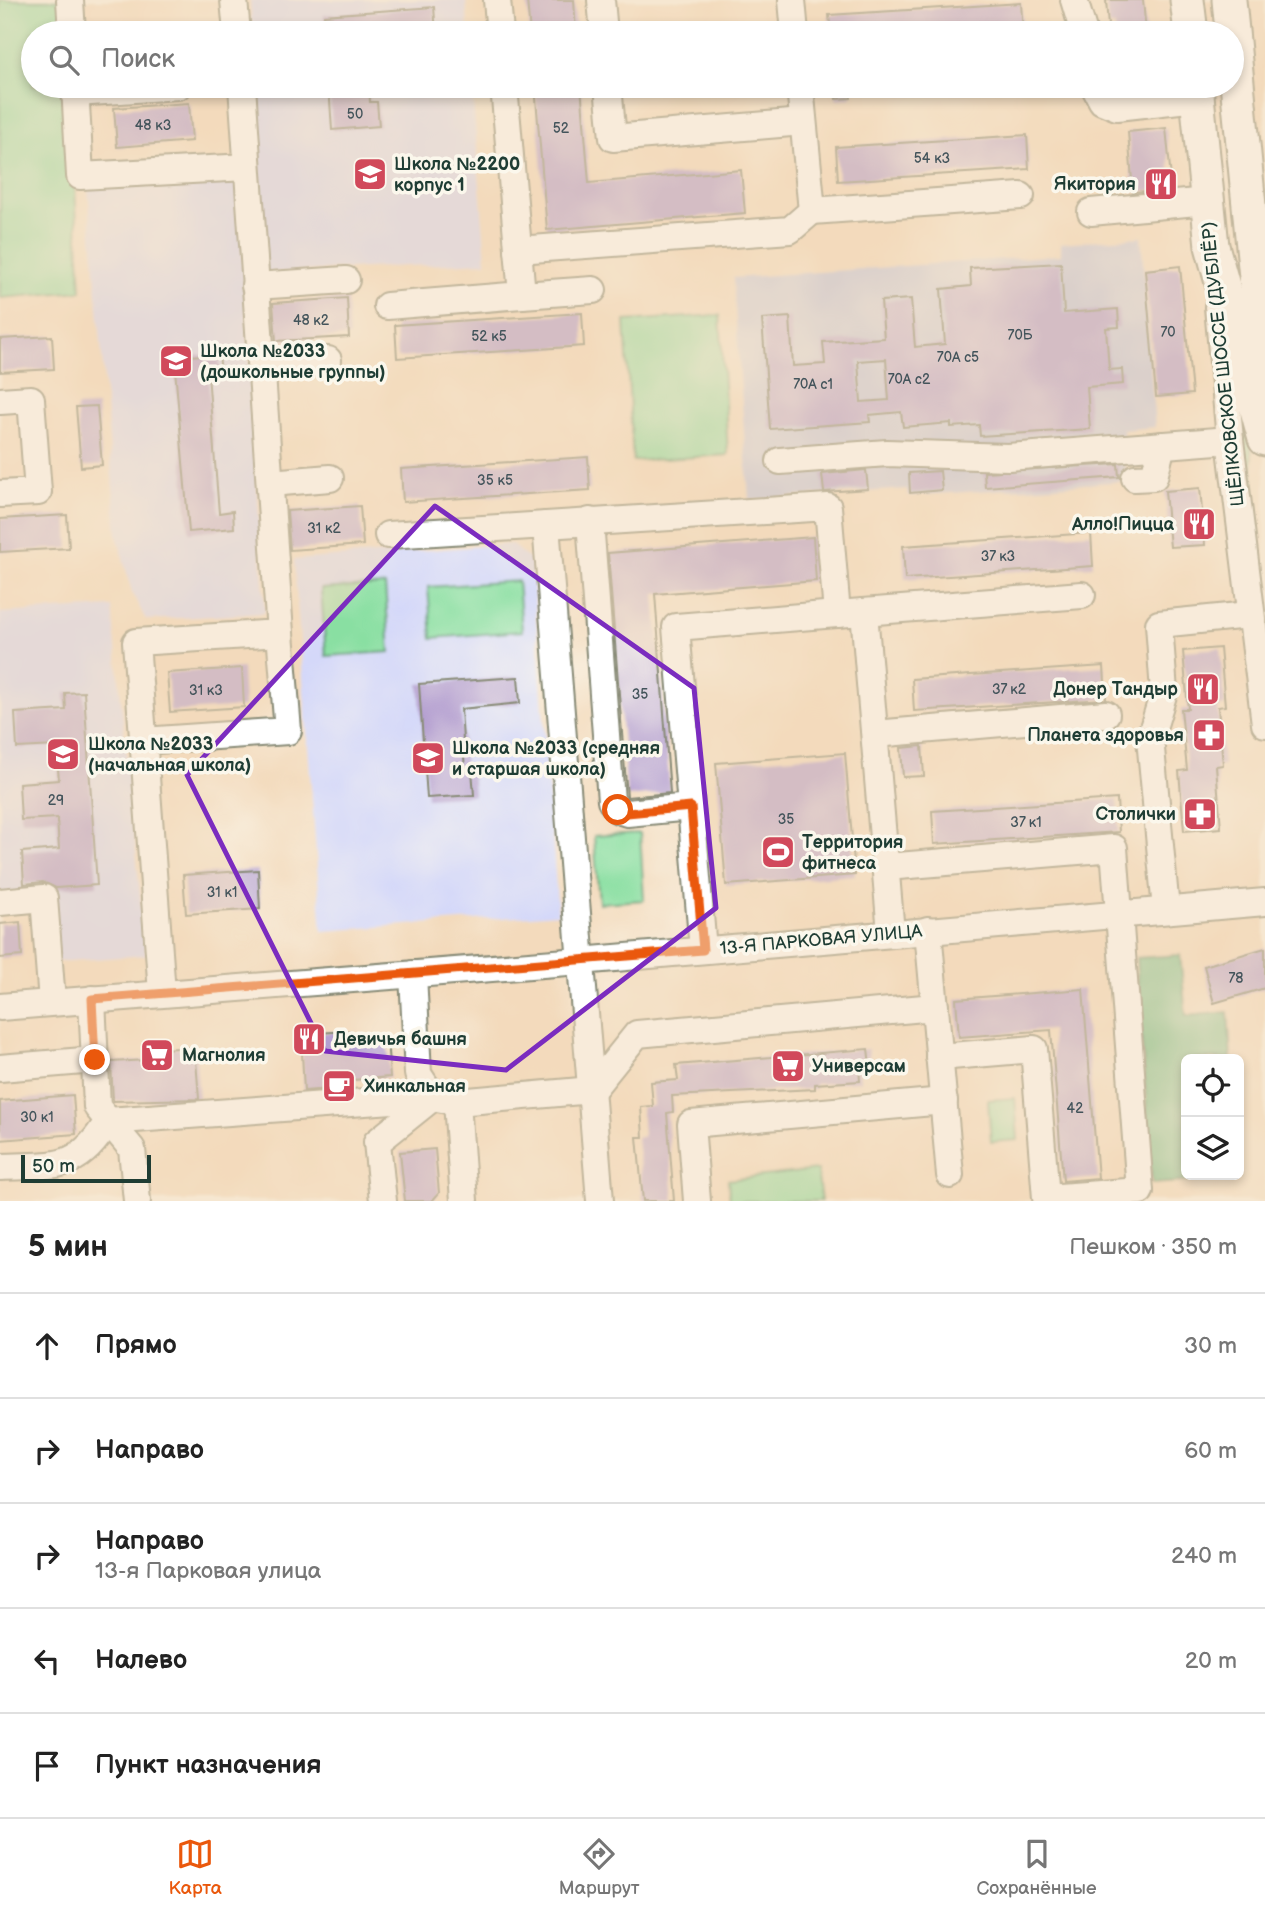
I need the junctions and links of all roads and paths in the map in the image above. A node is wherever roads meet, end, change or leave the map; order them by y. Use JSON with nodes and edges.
{"nodes":[{"id":1,"x":70,"y":0,"type":"edge"},
{"id":2,"x":234,"y":0,"type":"edge"},
{"id":3,"x":497,"y":0,"type":"edge"},
{"id":4,"x":601,"y":0,"type":"edge"},
{"id":5,"x":792,"y":0,"type":"edge"},
{"id":6,"x":1074,"y":0,"type":"edge"},
{"id":7,"x":1187,"y":0,"type":"edge"},
{"id":8,"x":1229,"y":0,"type":"edge"},
{"id":9,"x":71,"y":21,"type":"edge"},
{"id":10,"x":236,"y":21,"type":"edge"},
{"id":11,"x":499,"y":21,"type":"edge"},
{"id":12,"x":603,"y":21,"type":"edge"},
{"id":13,"x":794,"y":21,"type":"edge"},
{"id":14,"x":1080,"y":21,"type":"edge"},
{"id":15,"x":1190,"y":21,"type":"edge"},
{"id":16,"x":1231,"y":21,"type":"edge"},
{"id":17,"x":76,"y":98,"type":"edge"},
{"id":18,"x":243,"y":98,"type":"edge"},
{"id":19,"x":505,"y":98,"type":"edge"},
{"id":20,"x":609,"y":98,"type":"edge"},
{"id":21,"x":801,"y":98,"type":"edge"},
{"id":22,"x":1100,"y":98,"type":"edge"},
{"id":23,"x":1165,"y":98,"type":"edge"},
{"id":24,"x":1198,"y":98,"type":"edge"},
{"id":25,"x":1239,"y":98,"type":"edge"},
{"id":26,"x":803,"y":122,"type":"junction"},
{"id":27,"x":247,"y":167,"type":"junction"},
{"id":28,"x":1021,"y":197,"type":"dead end"},
{"id":29,"x":1208,"y":201,"type":"junction"},
{"id":30,"x":812,"y":211,"type":"junction"},
{"id":31,"x":1091,"y":212,"type":"dead end"},
{"id":32,"x":1212,"y":246,"type":"junction"},
{"id":33,"x":519,"y":250,"type":"junction"},
{"id":34,"x":346,"y":280,"type":"dead end"},
{"id":35,"x":255,"y":286,"type":"junction"},
{"id":36,"x":593,"y":290,"type":"dead end"},
{"id":37,"x":522,"y":295,"type":"junction"},
{"id":38,"x":387,"y":306,"type":"dead end"},
{"id":39,"x":328,"y":360,"type":"dead end"},
{"id":40,"x":260,"y":364,"type":"junction"},
{"id":41,"x":1265,"y":370,"type":"edge"},
{"id":42,"x":0,"y":401,"type":"edge"},
{"id":43,"x":1265,"y":439,"type":"edge"},
{"id":44,"x":1230,"y":440,"type":"junction"},
{"id":45,"x":1163,"y":445,"type":"junction"},
{"id":46,"x":780,"y":461,"type":"dead end"},
{"id":47,"x":330,"y":478,"type":"dead end"},
{"id":48,"x":1135,"y":478,"type":"dead end"},
{"id":49,"x":270,"y":483,"type":"junction"},
{"id":50,"x":0,"y":494,"type":"edge"},
{"id":51,"x":590,"y":522,"type":"junction"},
{"id":52,"x":546,"y":525,"type":"junction"},
{"id":53,"x":388,"y":535,"type":"dead end"},
{"id":54,"x":1082,"y":595,"type":"dead end"},
{"id":55,"x":864,"y":612,"type":"junction"},
{"id":56,"x":837,"y":614,"type":"junction"},
{"id":57,"x":1250,"y":615,"type":"junction"},
{"id":58,"x":280,"y":634,"type":"junction"},
{"id":59,"x":1106,"y":714,"type":"dead end"},
{"id":60,"x":1265,"y":724,"type":"edge"},
{"id":61,"x":875,"y":734,"type":"junction"},
{"id":62,"x":143,"y":741,"type":"junction"},
{"id":63,"x":691,"y":807,"type":"junction"},
{"id":64,"x":886,"y":867,"type":"junction"},
{"id":65,"x":0,"y":902,"type":"edge"},
{"id":66,"x":1265,"y":902,"type":"edge"},
{"id":67,"x":1166,"y":910,"type":"junction"},
{"id":68,"x":1119,"y":914,"type":"junction"},
{"id":69,"x":928,"y":930,"type":"junction"},
{"id":70,"x":891,"y":933,"type":"junction"},
{"id":71,"x":703,"y":950,"type":"junction"},
{"id":72,"x":580,"y":961,"type":"junction"},
{"id":73,"x":413,"y":974,"type":"junction"},
{"id":74,"x":162,"y":993,"type":"junction"},
{"id":75,"x":92,"y":999,"type":"junction"},
{"id":76,"x":52,"y":1002,"type":"junction"},
{"id":77,"x":0,"y":1007,"type":"edge"},
{"id":78,"x":935,"y":1007,"type":"junction"},
{"id":79,"x":939,"y":1057,"type":"junction"},
{"id":80,"x":95,"y":1060,"type":"junction"},
{"id":81,"x":0,"y":1068,"type":"edge"},
{"id":82,"x":592,"y":1090,"type":"junction"},
{"id":83,"x":445,"y":1100,"type":"junction"},
{"id":84,"x":944,"y":1101,"type":"junction"},
{"id":85,"x":108,"y":1121,"type":"junction"},
{"id":86,"x":0,"y":1167,"type":"edge"},
{"id":87,"x":950,"y":1175,"type":"dead end"},
{"id":88,"x":137,"y":1201,"type":"edge"},
{"id":89,"x":383,"y":1201,"type":"edge"},
{"id":90,"x":464,"y":1201,"type":"edge"},
{"id":91,"x":600,"y":1201,"type":"edge"},
{"id":92,"x":697,"y":1201,"type":"edge"}],
"edges":[{"from":1,"to":9,"type":"street"},
{"from":2,"to":10,"type":"street"},
{"from":3,"to":11,"type":"street"},
{"from":4,"to":12,"type":"street"},
{"from":5,"to":13,"type":"street"},
{"from":6,"to":14,"type":"street"},
{"from":7,"to":15,"type":"main road"},
{"from":8,"to":16,"type":"main road"},
{"from":17,"to":27,"type":"street"},
{"from":18,"to":27,"type":"street"},
{"from":19,"to":33,"type":"street"},
{"from":20,"to":26,"type":"street"},
{"from":21,"to":26,"type":"street"},
{"from":22,"to":23,"type":"street"},
{"from":24,"to":29,"type":"main road","name":"ЩЁЛКОВСКОЕ ШОССЕ (ДУБЛЁР)"},
{"from":25,"to":41,"type":"main road"},
{"from":26,"to":30,"type":"street"},
{"from":27,"to":35,"type":"street"},
{"from":28,"to":30,"type":"street"},
{"from":29,"to":31,"type":"street"},
{"from":29,"to":32,"type":"main road","name":"ЩЁЛКОВСКОЕ ШОССЕ (ДУБЛЁР)"},
{"from":30,"to":33,"type":"street"},
{"from":32,"to":43,"type":"main road"},
{"from":32,"to":44,"type":"street","name":"ЩЁЛКОВСКОЕ ШОССЕ (ДУБЛЁР)"},
{"from":33,"to":37,"type":"street"},
{"from":34,"to":35,"type":"street"},
{"from":35,"to":40,"type":"street"},
{"from":36,"to":37,"type":"street"},
{"from":37,"to":38,"type":"street"},
{"from":39,"to":40,"type":"street"},
{"from":40,"to":49,"type":"street"},
{"from":42,"to":50,"type":"street"},
{"from":44,"to":45,"type":"street"},
{"from":44,"to":57,"type":"street","name":"ЩЁЛКОВСКОЕ ШОССЕ (ДУБЛЁР)"},
{"from":45,"to":46,"type":"street"},
{"from":45,"to":48,"type":"street"},
{"from":47,"to":49,"type":"street"},
{"from":49,"to":58,"type":"street"},
{"from":51,"to":52,"type":"street"},
{"from":51,"to":56,"type":"street"},
{"from":51,"to":63,"type":"street"},
{"from":52,"to":53,"type":"street"},
{"from":52,"to":72,"type":"street"},
{"from":54,"to":55,"type":"street"},
{"from":55,"to":56,"type":"street"},
{"from":55,"to":61,"type":"street"},
{"from":56,"to":63,"type":"street"},
{"from":57,"to":60,"type":"street","name":"ЩЁЛКОВСКОЕ ШОССЕ (ДУБЛЁР)"},
{"from":57,"to":67,"type":"street"},
{"from":58,"to":62,"type":"street"},
{"from":58,"to":62,"type":"street"},
{"from":59,"to":61,"type":"street"},
{"from":61,"to":64,"type":"street"},
{"from":62,"to":74,"type":"street"},
{"from":63,"to":71,"type":"street"},
{"from":64,"to":68,"type":"street"},
{"from":64,"to":70,"type":"street"},
{"from":65,"to":76,"type":"street"},
{"from":66,"to":67,"type":"street","name":"13-Я ПАРКОВАЯ УЛИЦА"},
{"from":67,"to":68,"type":"street","name":"13-Я ПАРКОВАЯ УЛИЦА"},
{"from":68,"to":69,"type":"street","name":"13-Я ПАРКОВАЯ УЛИЦА"},
{"from":68,"to":79,"type":"street"},
{"from":69,"to":70,"type":"street","name":"13-Я ПАРКОВАЯ УЛИЦА"},
{"from":69,"to":78,"type":"street"},
{"from":70,"to":71,"type":"street","name":"13-Я ПАРКОВАЯ УЛИЦА"},
{"from":71,"to":72,"type":"street","name":"13-Я ПАРКОВАЯ УЛИЦА"},
{"from":72,"to":73,"type":"street","name":"13-Я ПАРКОВАЯ УЛИЦА"},
{"from":72,"to":82,"type":"street"},
{"from":73,"to":74,"type":"street","name":"13-Я ПАРКОВАЯ УЛИЦА"},
{"from":73,"to":83,"type":"street"},
{"from":74,"to":75,"type":"street","name":"13-Я ПАРКОВАЯ УЛИЦА"},
{"from":75,"to":76,"type":"street","name":"13-Я ПАРКОВАЯ УЛИЦА"},
{"from":75,"to":80,"type":"street"},
{"from":76,"to":77,"type":"street","name":"13-Я ПАРКОВАЯ УЛИЦА"},
{"from":78,"to":79,"type":"street"},
{"from":78,"to":82,"type":"street"},
{"from":79,"to":84,"type":"street"},
{"from":80,"to":81,"type":"street"},
{"from":80,"to":85,"type":"street"},
{"from":82,"to":83,"type":"street"},
{"from":82,"to":91,"type":"street"},
{"from":83,"to":85,"type":"street"},
{"from":83,"to":89,"type":"street"},
{"from":83,"to":90,"type":"street"},
{"from":84,"to":87,"type":"street"},
{"from":84,"to":92,"type":"street"},
{"from":85,"to":86,"type":"street"},
{"from":85,"to":88,"type":"street"}]}
